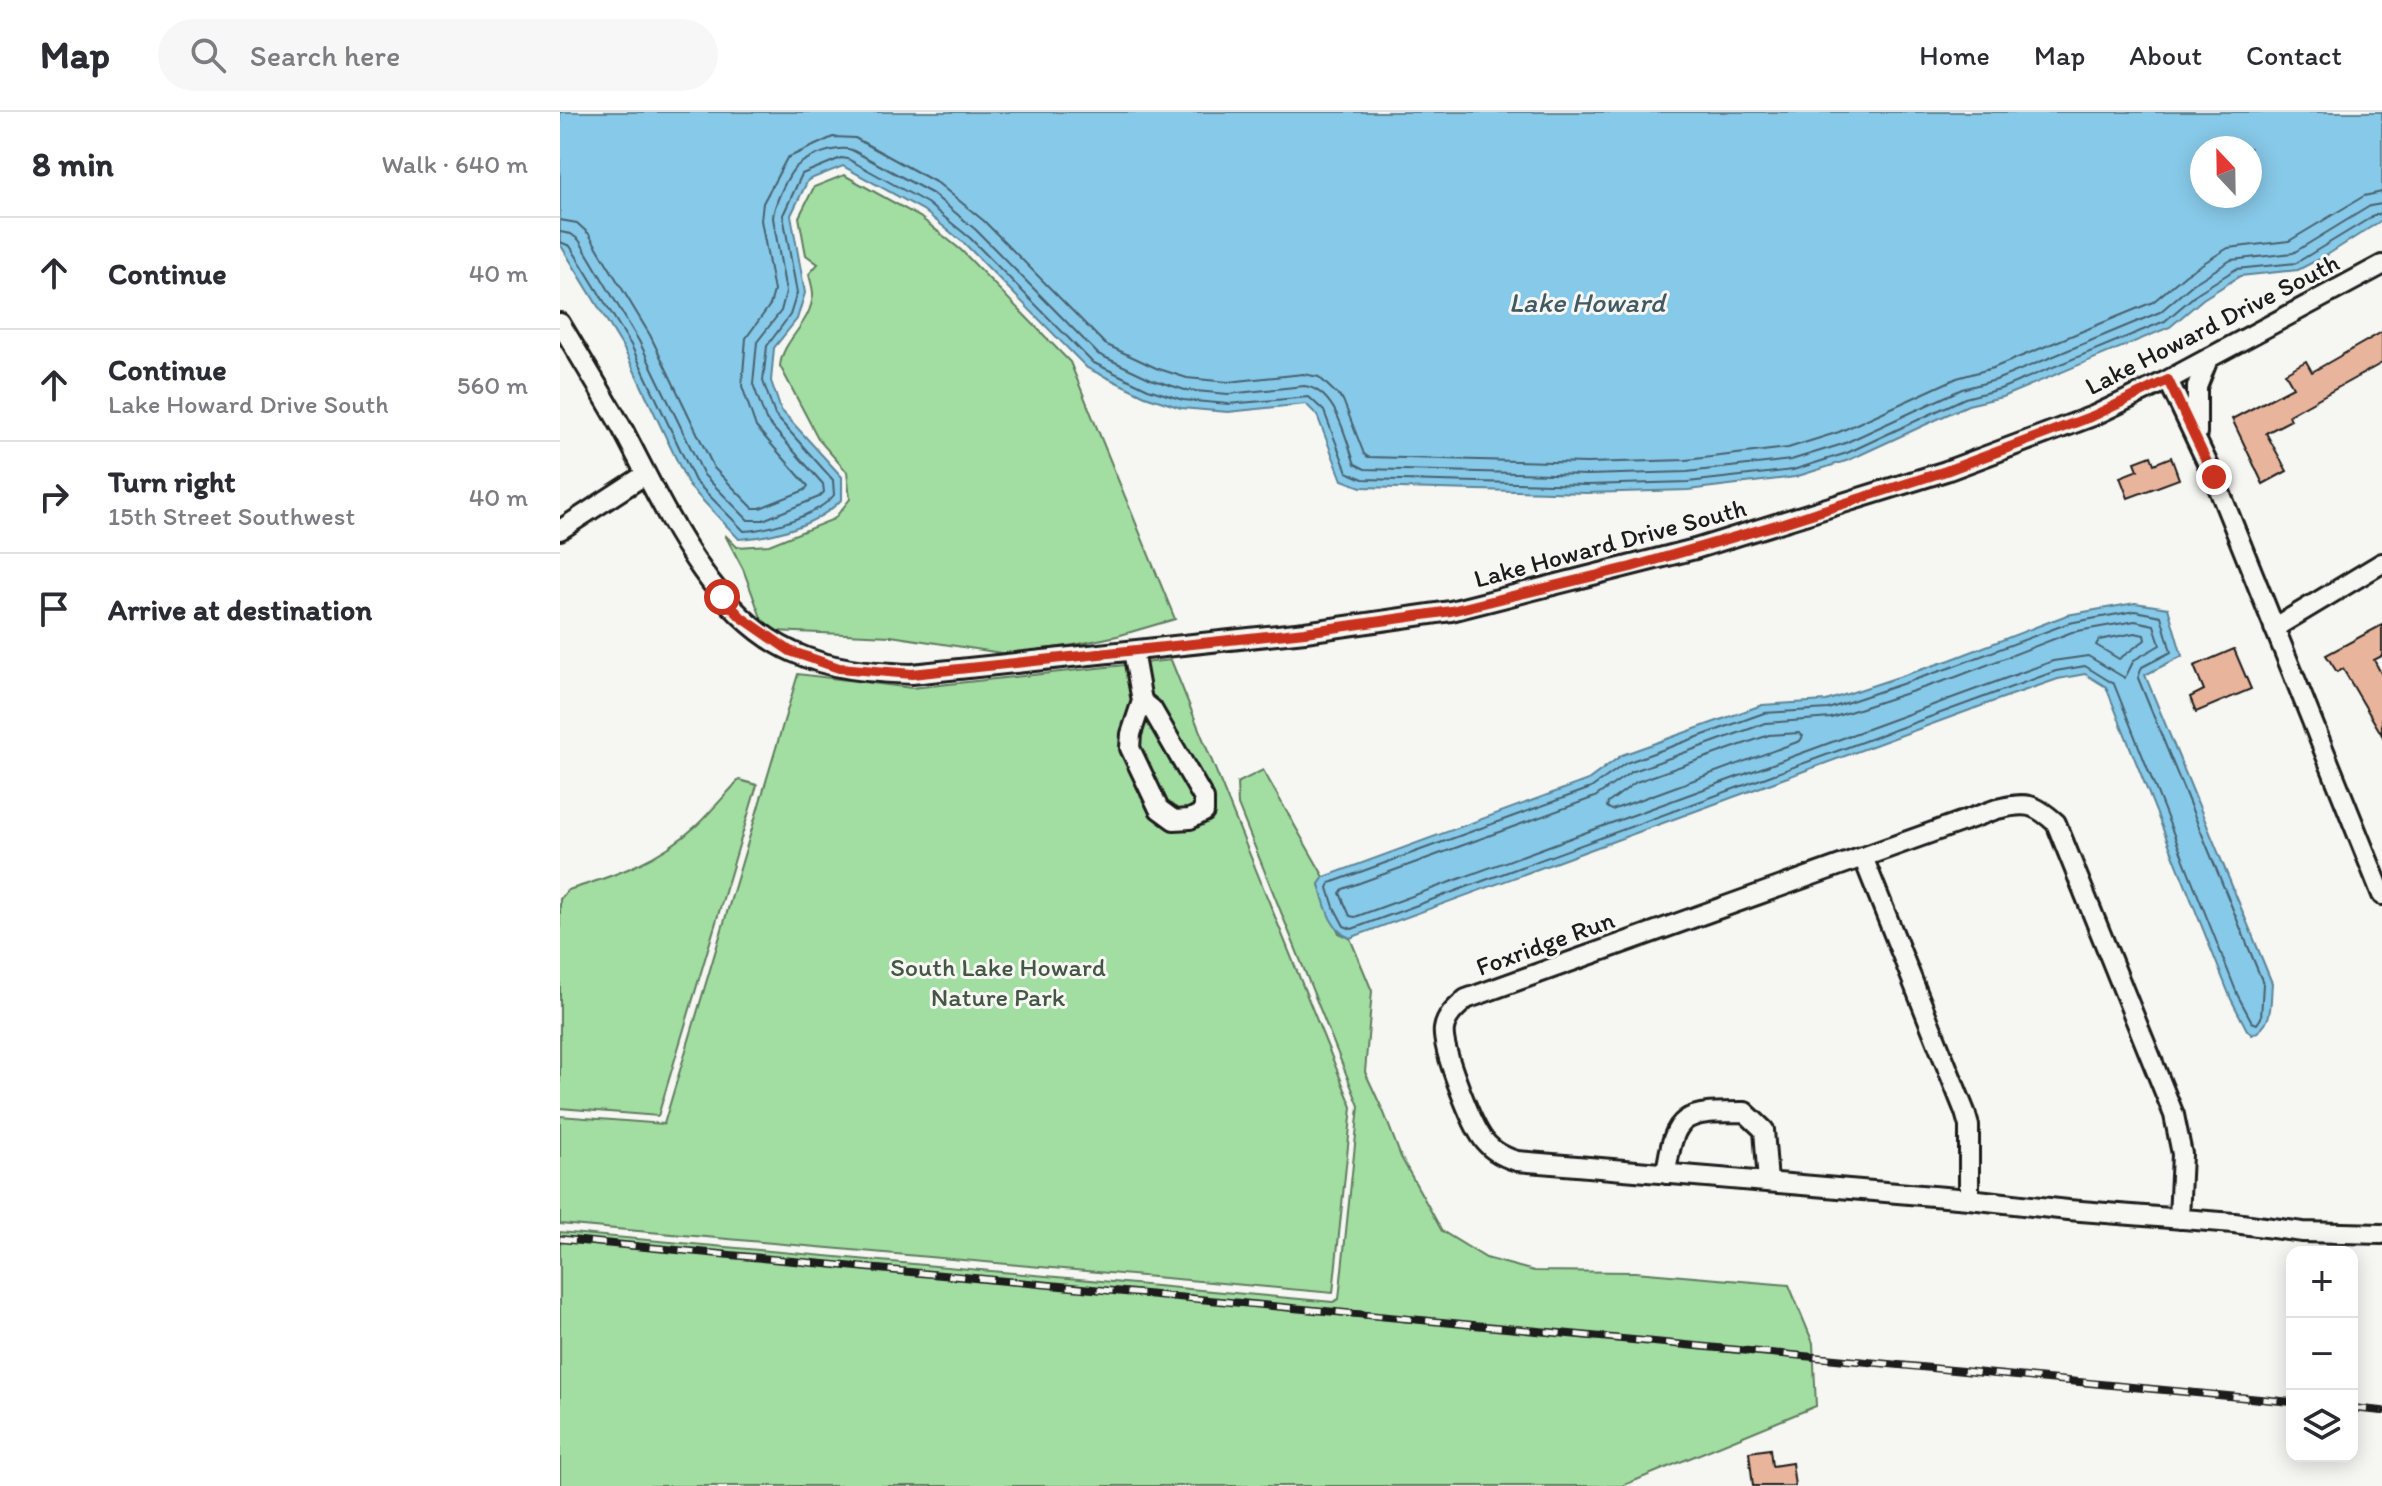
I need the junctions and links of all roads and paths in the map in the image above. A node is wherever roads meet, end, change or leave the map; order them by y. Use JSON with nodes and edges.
{"nodes":[{"id":1,"x":2382,"y":265,"type":"edge"},
{"id":2,"x":560,"y":323,"type":"edge"},
{"id":3,"x":2208,"y":359,"type":"junction"},
{"id":4,"x":2168,"y":380,"type":"junction"},
{"id":5,"x":2198,"y":440,"type":"junction"},
{"id":6,"x":646,"y":474,"type":"junction"},
{"id":7,"x":560,"y":530,"type":"edge"},
{"id":8,"x":2382,"y":563,"type":"edge"},
{"id":9,"x":2274,"y":628,"type":"junction"},
{"id":10,"x":1133,"y":651,"type":"junction"},
{"id":11,"x":1142,"y":701,"type":"junction"},
{"id":12,"x":1863,"y":857,"type":"junction"},
{"id":13,"x":2382,"y":893,"type":"edge"},
{"id":14,"x":1666,"y":1174,"type":"junction"},
{"id":15,"x":1768,"y":1182,"type":"junction"},
{"id":16,"x":1969,"y":1199,"type":"junction"},
{"id":17,"x":2179,"y":1219,"type":"junction"},
{"id":18,"x":2382,"y":1234,"type":"edge"}],
"edges":[{"from":1,"to":3,"type":"street","name":"Lake Howard Drive South"},
{"from":2,"to":6,"type":"street","name":"Lake Howard Drive South"},
{"from":3,"to":4,"type":"street","name":"Lake Howard Drive South"},
{"from":3,"to":5,"type":"street"},
{"from":4,"to":5,"type":"street"},
{"from":4,"to":10,"type":"street","name":"Lake Howard Drive South"},
{"from":5,"to":9,"type":"street"},
{"from":6,"to":7,"type":"street"},
{"from":6,"to":10,"type":"street","name":"Lake Howard Drive South"},
{"from":8,"to":9,"type":"street"},
{"from":9,"to":13,"type":"street"},
{"from":10,"to":11,"type":"street"},
{"from":11,"to":11,"type":"street"},
{"from":12,"to":14,"type":"street","name":"Foxridge Run"},
{"from":12,"to":16,"type":"street"},
{"from":12,"to":17,"type":"street","name":"Foxridge Run"},
{"from":14,"to":15,"type":"street","name":"Foxridge Run"},
{"from":14,"to":15,"type":"street"},
{"from":15,"to":16,"type":"street","name":"Foxridge Run"},
{"from":16,"to":17,"type":"street","name":"Foxridge Run"},
{"from":17,"to":18,"type":"street","name":"Foxridge Run"}]}
